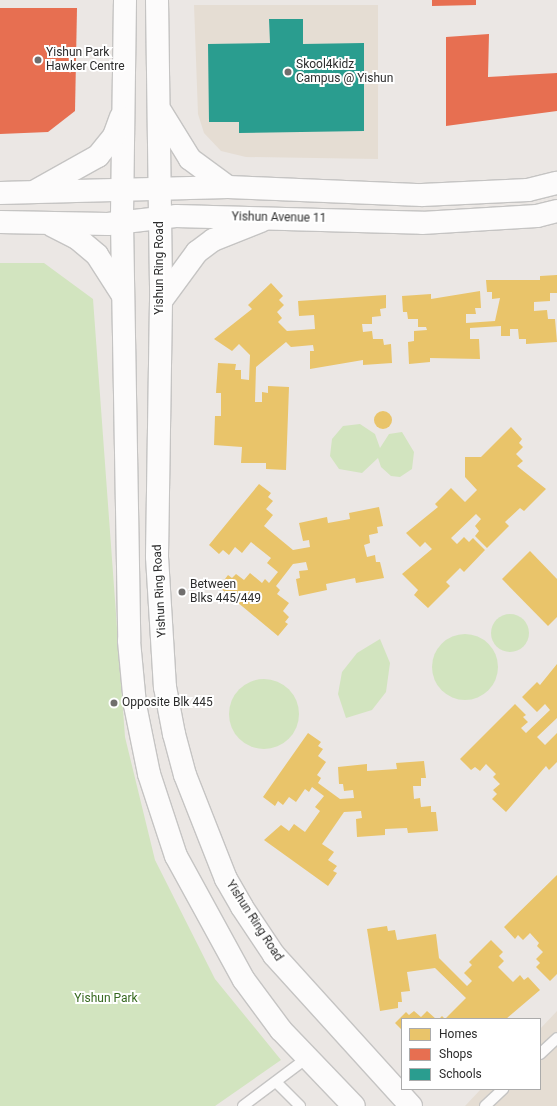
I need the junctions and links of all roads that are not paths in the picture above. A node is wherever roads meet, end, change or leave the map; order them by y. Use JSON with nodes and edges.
{"nodes":[{"id":1,"x":126,"y":0,"type":"edge"},
{"id":2,"x":157,"y":0,"type":"edge"},
{"id":3,"x":126,"y":106,"type":"junction"},
{"id":4,"x":159,"y":109,"type":"junction"},
{"id":5,"x":557,"y":183,"type":"edge"},
{"id":6,"x":228,"y":187,"type":"junction"},
{"id":7,"x":160,"y":189,"type":"junction"},
{"id":8,"x":122,"y":190,"type":"junction"},
{"id":9,"x":0,"y":193,"type":"edge"},
{"id":10,"x":29,"y":194,"type":"junction"},
{"id":11,"x":557,"y":211,"type":"edge"},
{"id":12,"x":271,"y":217,"type":"junction"},
{"id":13,"x":160,"y":218,"type":"junction"},
{"id":14,"x":0,"y":221,"type":"edge"},
{"id":15,"x":122,"y":222,"type":"junction"},
{"id":16,"x":48,"y":224,"type":"junction"},
{"id":17,"x":122,"y":295,"type":"junction"},
{"id":18,"x":161,"y":300,"type":"junction"},
{"id":19,"x":557,"y":1038,"type":"edge"},
{"id":20,"x":541,"y":1053,"type":"edge"},
{"id":21,"x":307,"y":1058,"type":"junction"},
{"id":22,"x":276,"y":1082,"type":"junction"},
{"id":23,"x":502,"y":1090,"type":"edge"},
{"id":24,"x":243,"y":1106,"type":"edge"},
{"id":25,"x":300,"y":1106,"type":"edge"},
{"id":26,"x":354,"y":1106,"type":"edge"},
{"id":27,"x":411,"y":1106,"type":"edge"},
{"id":28,"x":485,"y":1106,"type":"edge"}],
"edges":[{"from":1,"to":3,"type":"main road"},
{"from":2,"to":4,"type":"main road","name":"Yishun Ring Road"},
{"from":3,"to":8,"type":"main road"},
{"from":3,"to":10,"type":"main road"},
{"from":4,"to":6,"type":"main road"},
{"from":4,"to":7,"type":"main road","name":"Yishun Ring Road"},
{"from":5,"to":6,"type":"main road"},
{"from":6,"to":7,"type":"main road"},
{"from":7,"to":8,"type":"main road"},
{"from":7,"to":13,"type":"main road","name":"Yishun Ring Road"},
{"from":8,"to":10,"type":"main road"},
{"from":8,"to":15,"type":"main road"},
{"from":9,"to":10,"type":"main road"},
{"from":11,"to":12,"type":"main road","name":"Yishun Avenue 11"},
{"from":12,"to":13,"type":"main road","name":"Yishun Avenue 11"},
{"from":12,"to":18,"type":"main road"},
{"from":13,"to":15,"type":"main road","name":"Yishun Avenue 11"},
{"from":13,"to":18,"type":"main road","name":"Yishun Ring Road"},
{"from":14,"to":16,"type":"main road","name":"Yishun Avenue 11"},
{"from":15,"to":16,"type":"main road","name":"Yishun Avenue 11"},
{"from":15,"to":17,"type":"main road"},
{"from":16,"to":17,"type":"main road"},
{"from":17,"to":21,"type":"main road"},
{"from":18,"to":27,"type":"main road","name":"Yishun Ring Road"},
{"from":19,"to":20,"type":"lane"},
{"from":21,"to":22,"type":"lane"},
{"from":21,"to":26,"type":"main road"},
{"from":22,"to":24,"type":"lane"},
{"from":22,"to":25,"type":"lane"},
{"from":23,"to":28,"type":"lane"}]}
